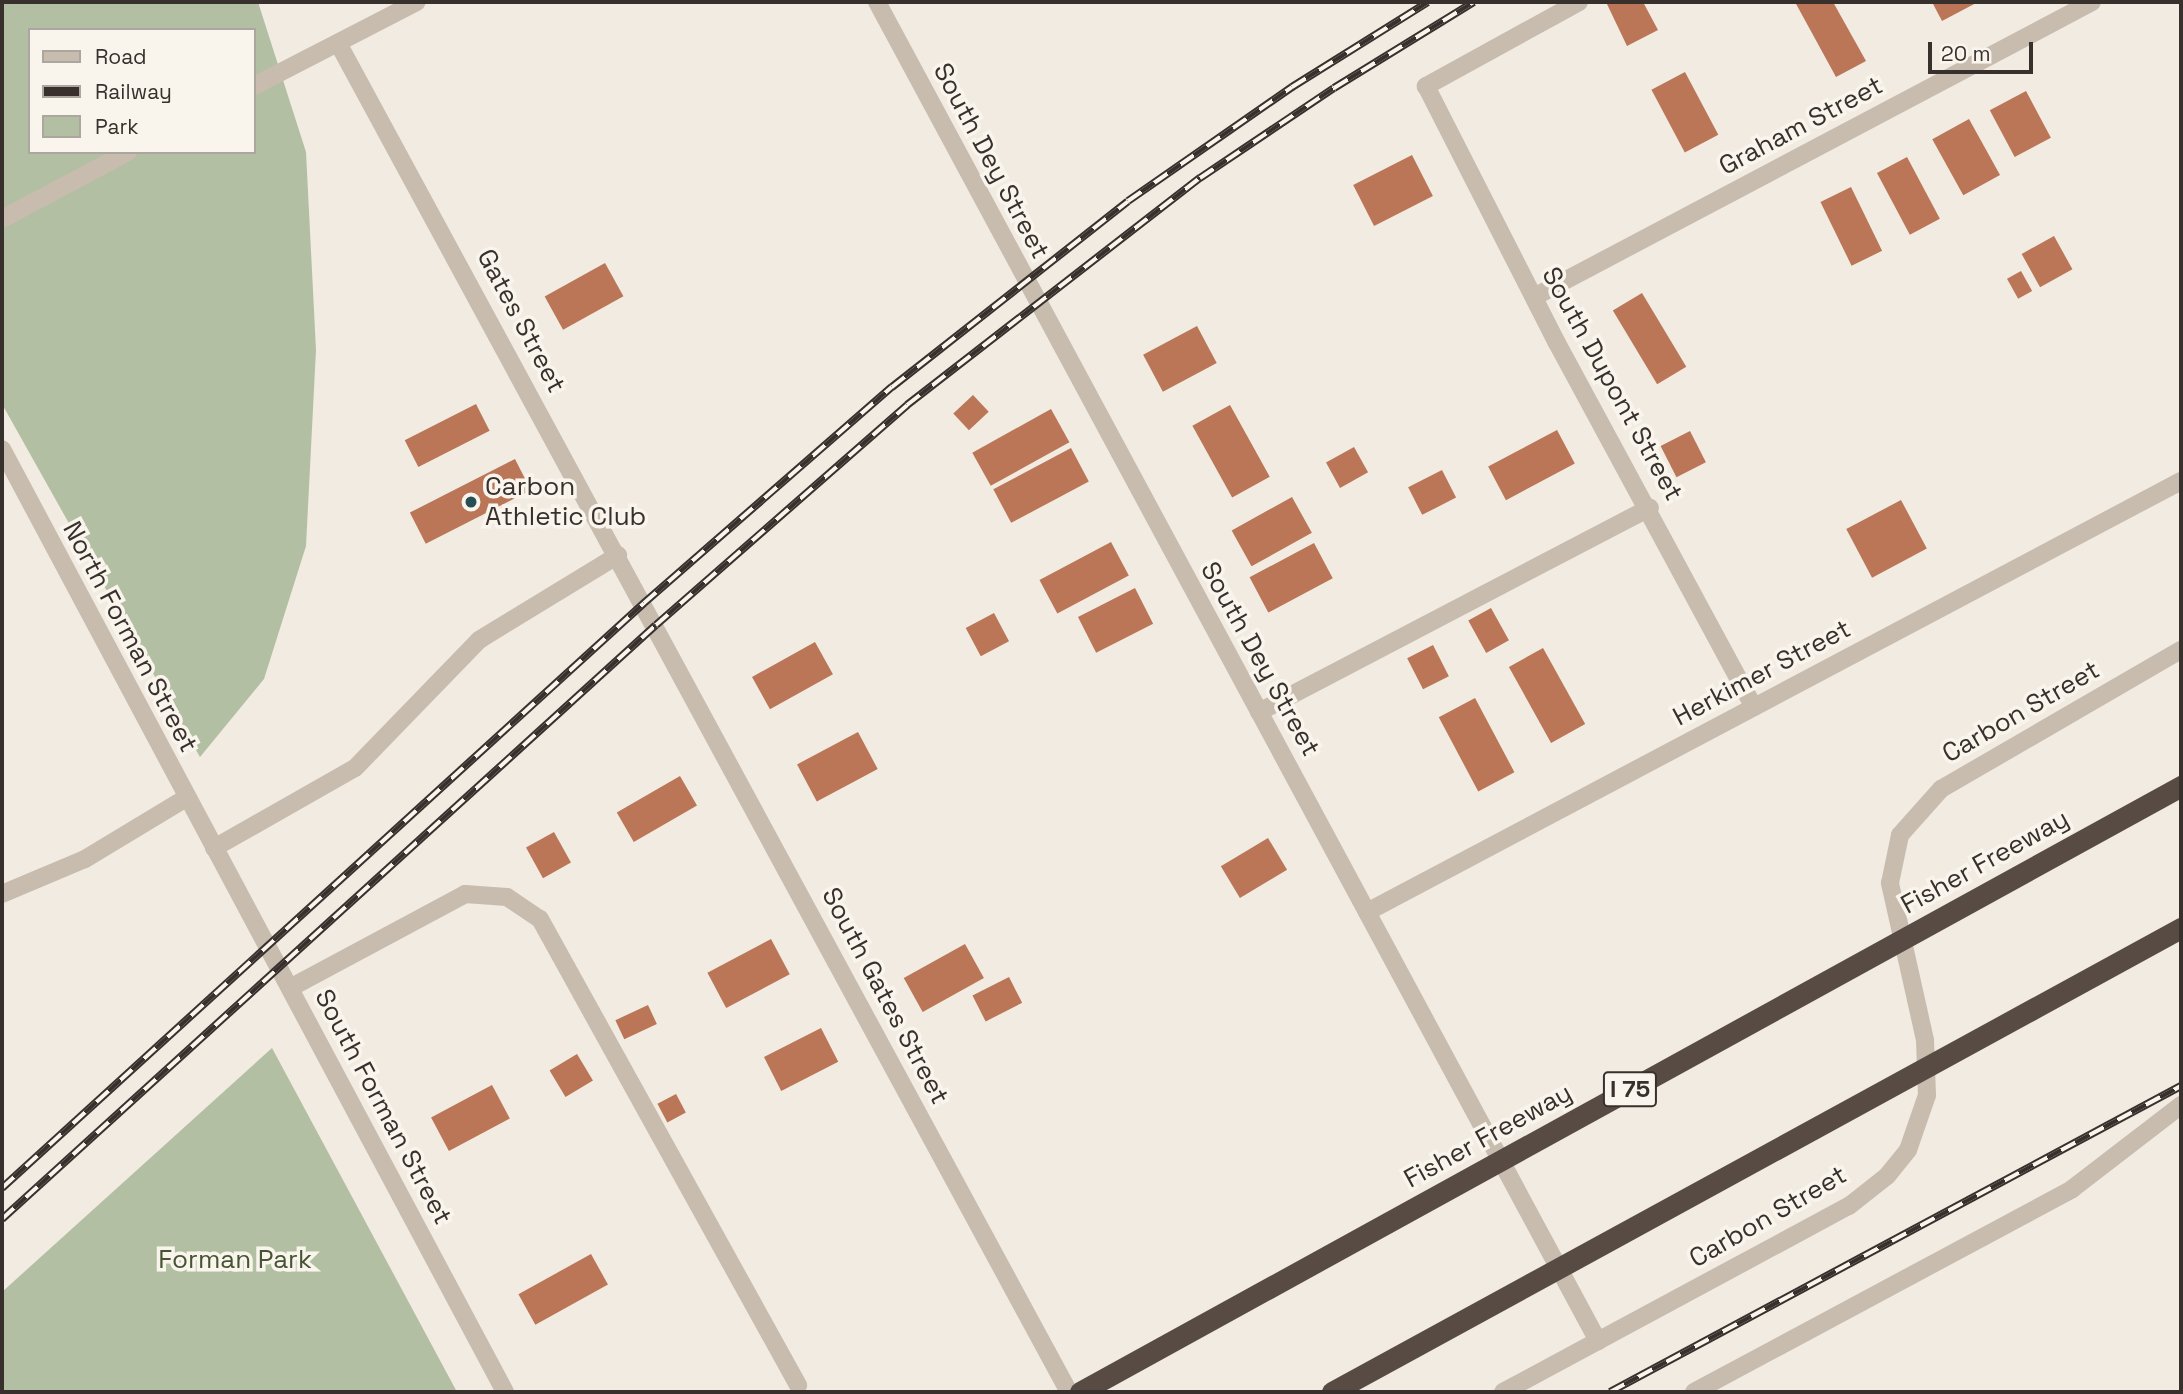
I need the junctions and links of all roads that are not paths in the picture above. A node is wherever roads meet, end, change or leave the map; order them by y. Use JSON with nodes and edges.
{"nodes":[{"id":1,"x":417,"y":2,"type":"edge"},
{"id":2,"x":877,"y":2,"type":"edge"},
{"id":3,"x":1579,"y":2,"type":"edge"},
{"id":4,"x":2092,"y":2,"type":"edge"},
{"id":5,"x":338,"y":43,"type":"junction"},
{"id":6,"x":256,"y":85,"type":"edge"},
{"id":7,"x":124,"y":154,"type":"edge"},
{"id":8,"x":2,"y":219,"type":"edge"},
{"id":9,"x":1534,"y":297,"type":"junction"},
{"id":10,"x":2,"y":449,"type":"edge"},
{"id":11,"x":2181,"y":481,"type":"edge"},
{"id":12,"x":1650,"y":508,"type":"junction"},
{"id":13,"x":618,"y":555,"type":"junction"},
{"id":14,"x":656,"y":625,"type":"joint"},
{"id":15,"x":2181,"y":650,"type":"edge"},
{"id":16,"x":1754,"y":707,"type":"junction"},
{"id":17,"x":1259,"y":712,"type":"junction"},
{"id":18,"x":2181,"y":786,"type":"edge"},
{"id":19,"x":186,"y":798,"type":"junction"},
{"id":20,"x":214,"y":848,"type":"junction"},
{"id":21,"x":2,"y":894,"type":"edge"},
{"id":22,"x":1367,"y":912,"type":"junction"},
{"id":23,"x":2181,"y":928,"type":"edge"},
{"id":24,"x":290,"y":988,"type":"junction"},
{"id":25,"x":2181,"y":1105,"type":"edge"},
{"id":26,"x":1598,"y":1341,"type":"junction"},
{"id":27,"x":798,"y":1385,"type":"dead end"},
{"id":28,"x":505,"y":1392,"type":"edge"},
{"id":29,"x":1069,"y":1392,"type":"edge"},
{"id":30,"x":1080,"y":1392,"type":"edge"},
{"id":31,"x":1332,"y":1392,"type":"edge"},
{"id":32,"x":1503,"y":1392,"type":"edge"},
{"id":33,"x":1694,"y":1392,"type":"edge"}],
"edges":[{"from":1,"to":5,"type":"street"},
{"from":2,"to":17,"type":"street","name":"South Dey Street"},
{"from":3,"to":9,"type":"street","name":"South Dupont Street"},
{"from":4,"to":9,"type":"street","name":"Graham Street"},
{"from":5,"to":6,"type":"street"},
{"from":5,"to":13,"type":"street","name":"Gates Street"},
{"from":7,"to":8,"type":"street"},
{"from":9,"to":12,"type":"street","name":"South Dupont Street"},
{"from":10,"to":19,"type":"street","name":"North Forman Street"},
{"from":11,"to":16,"type":"street","name":"Herkimer Street"},
{"from":12,"to":16,"type":"street","name":"South Dupont Street"},
{"from":12,"to":17,"type":"street"},
{"from":13,"to":14,"type":"street","name":"Gates Street"},
{"from":13,"to":20,"type":"street"},
{"from":14,"to":29,"type":"street","name":"South Gates Street"},
{"from":15,"to":26,"type":"street","name":"Carbon Street"},
{"from":16,"to":22,"type":"street","name":"Herkimer Street"},
{"from":17,"to":22,"type":"street","name":"South Dey Street"},
{"from":18,"to":30,"type":"highway","name":"Fisher Freeway","number":"I 75","bridge":true},
{"from":19,"to":20,"type":"street","name":"North Forman Street"},
{"from":19,"to":21,"type":"street"},
{"from":20,"to":24,"type":"street","name":"South Forman Street"},
{"from":22,"to":26,"type":"street","name":"South Dey Street"},
{"from":23,"to":31,"type":"highway","bridge":true},
{"from":24,"to":27,"type":"street"},
{"from":24,"to":28,"type":"street","name":"South Forman Street"},
{"from":25,"to":33,"type":"street"},
{"from":26,"to":32,"type":"street","name":"Carbon Street"}]}
